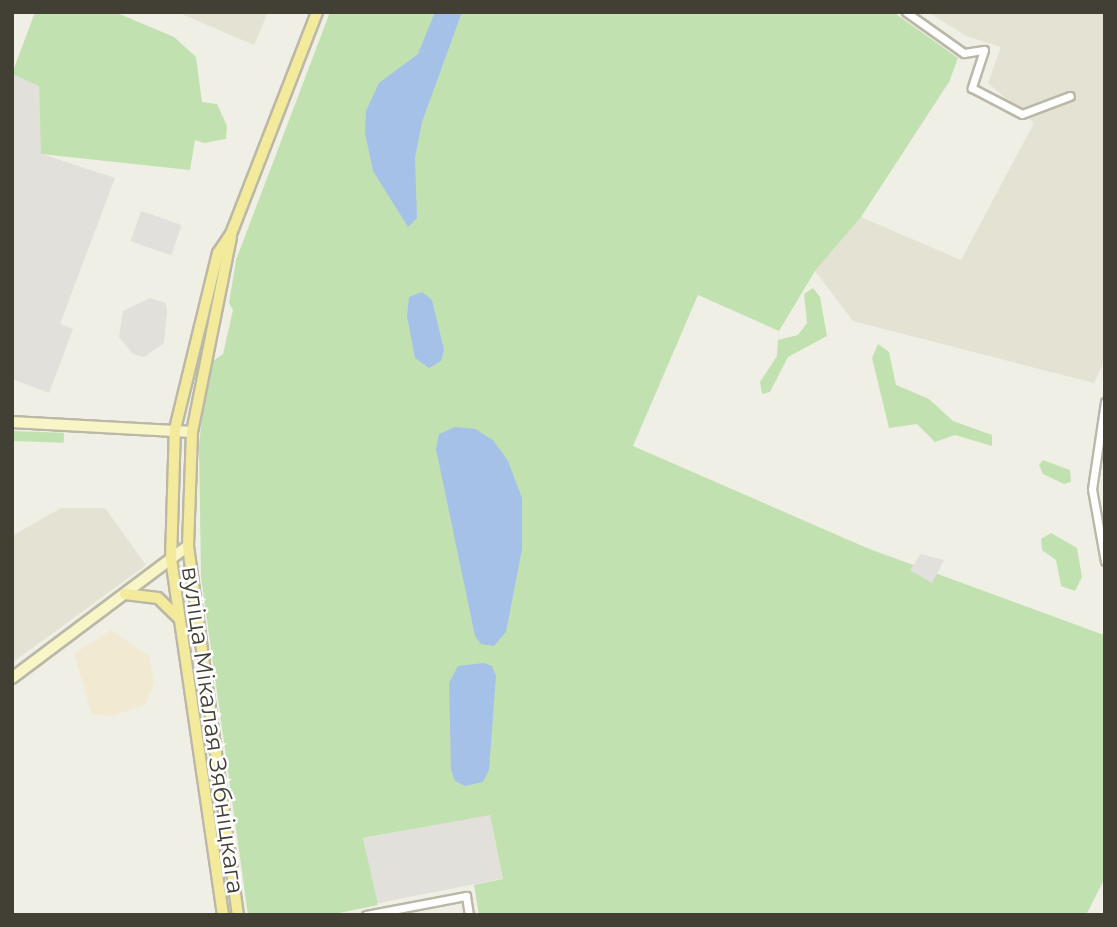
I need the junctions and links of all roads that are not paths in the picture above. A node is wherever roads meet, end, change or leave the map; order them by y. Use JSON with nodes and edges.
{"nodes":[{"id":1,"x":317,"y":12,"type":"edge"},
{"id":2,"x":906,"y":12,"type":"edge"},
{"id":3,"x":1070,"y":96,"type":"dead end"},
{"id":4,"x":231,"y":234,"type":"junction"},
{"id":5,"x":1105,"y":402,"type":"edge"},
{"id":6,"x":12,"y":422,"type":"edge"},
{"id":7,"x":175,"y":429,"type":"junction"},
{"id":8,"x":192,"y":432,"type":"junction"},
{"id":9,"x":188,"y":546,"type":"junction"},
{"id":10,"x":171,"y":560,"type":"junction"},
{"id":11,"x":1105,"y":561,"type":"edge"},
{"id":12,"x":125,"y":594,"type":"junction"},
{"id":13,"x":181,"y":621,"type":"junction"},
{"id":14,"x":12,"y":678,"type":"edge"},
{"id":15,"x":223,"y":915,"type":"edge"},
{"id":16,"x":238,"y":915,"type":"edge"},
{"id":17,"x":366,"y":915,"type":"edge"},
{"id":18,"x":469,"y":915,"type":"edge"}],
"edges":[{"from":1,"to":4,"type":"main road"},
{"from":2,"to":3,"type":"street"},
{"from":4,"to":7,"type":"main road","name":"вуліца Мікалая Зябніцкага"},
{"from":4,"to":8,"type":"main road","name":"вуліца Мікалая Зябніцкага"},
{"from":5,"to":11,"type":"street"},
{"from":6,"to":7,"type":"main road"},
{"from":7,"to":8,"type":"main road"},
{"from":7,"to":10,"type":"main road","name":"вуліца Мікалая Зябніцкага"},
{"from":8,"to":9,"type":"main road","name":"вуліца Мікалая Зябніцкага"},
{"from":9,"to":10,"type":"main road"},
{"from":9,"to":16,"type":"main road","name":"вуліца Мікалая Зябніцкага"},
{"from":10,"to":12,"type":"main road"},
{"from":10,"to":13,"type":"main road","name":"вуліца Мікалая Зябніцкага"},
{"from":12,"to":13,"type":"main road"},
{"from":12,"to":14,"type":"main road"},
{"from":13,"to":15,"type":"main road","name":"вуліца Мікалая Зябніцкага"},
{"from":17,"to":18,"type":"street"}]}
